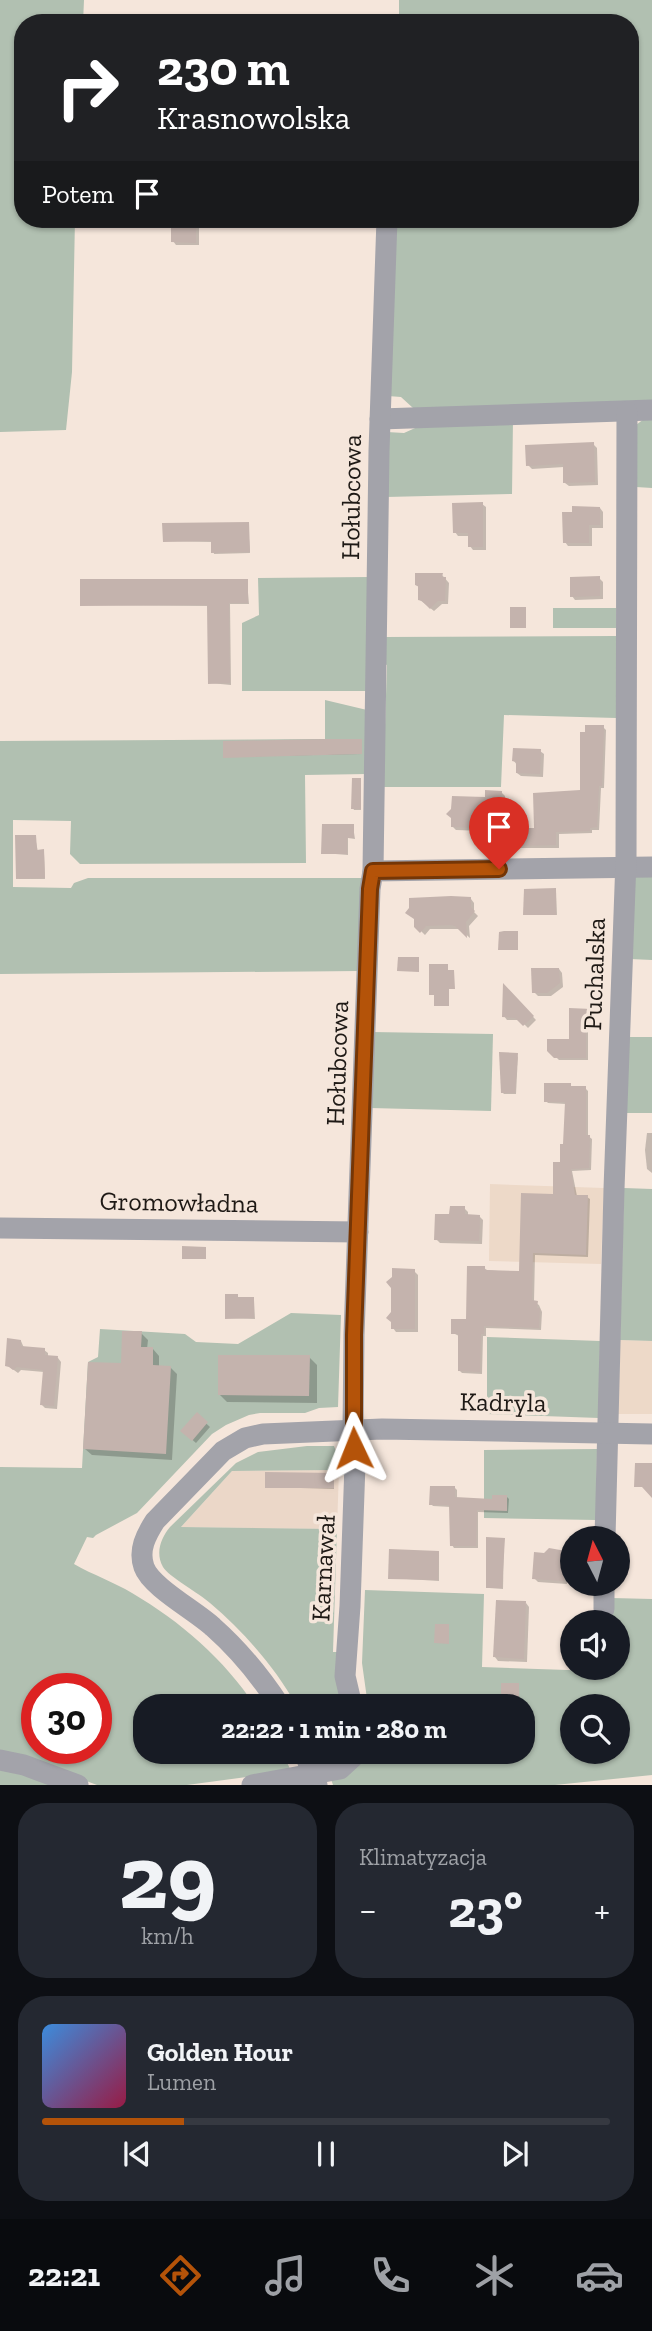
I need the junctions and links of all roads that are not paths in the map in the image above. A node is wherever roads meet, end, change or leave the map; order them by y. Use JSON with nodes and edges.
{"nodes":[{"id":1,"x":387,"y":228,"type":"edge"},
{"id":2,"x":652,"y":410,"type":"edge"},
{"id":3,"x":627,"y":412,"type":"junction"},
{"id":4,"x":380,"y":419,"type":"junction"},
{"id":5,"x":626,"y":867,"type":"junction"},
{"id":6,"x":652,"y":867,"type":"edge"},
{"id":7,"x":373,"y":871,"type":"junction"},
{"id":8,"x":0,"y":1228,"type":"edge"},
{"id":9,"x":358,"y":1232,"type":"junction"},
{"id":10,"x":353,"y":1431,"type":"junction"},
{"id":11,"x":608,"y":1433,"type":"junction"},
{"id":12,"x":652,"y":1434,"type":"edge"},
{"id":13,"x":605,"y":1526,"type":"edge"},
{"id":14,"x":604,"y":1596,"type":"edge"},
{"id":15,"x":604,"y":1609,"type":"dead end"},
{"id":16,"x":272,"y":1694,"type":"edge"},
{"id":17,"x":349,"y":1694,"type":"edge"},
{"id":18,"x":0,"y":1760,"type":"edge"},
{"id":19,"x":309,"y":1764,"type":"edge"},
{"id":20,"x":347,"y":1764,"type":"edge"},
{"id":21,"x":78,"y":1785,"type":"edge"},
{"id":22,"x":252,"y":1785,"type":"edge"},
{"id":23,"x":317,"y":1785,"type":"edge"}],
"edges":[{"from":1,"to":4,"type":"street","name":"Hołubcowa"},
{"from":2,"to":3,"type":"street"},
{"from":3,"to":4,"type":"street"},
{"from":3,"to":5,"type":"street","name":"Puchalska"},
{"from":4,"to":7,"type":"street","name":"Hołubcowa"},
{"from":5,"to":6,"type":"street"},
{"from":5,"to":7,"type":"street"},
{"from":5,"to":11,"type":"street","name":"Puchalska"},
{"from":7,"to":9,"type":"street","name":"Hołubcowa"},
{"from":8,"to":9,"type":"street","name":"Gromowładna"},
{"from":9,"to":10,"type":"street","name":"Hołubcowa"},
{"from":10,"to":11,"type":"street","name":"Kadryla"},
{"from":10,"to":16,"type":"street"},
{"from":10,"to":17,"type":"street","name":"Karnawał"},
{"from":11,"to":12,"type":"street","name":"Kadryla"},
{"from":11,"to":13,"type":"street","name":"Puchalska"},
{"from":14,"to":15,"type":"street"},
{"from":18,"to":21,"type":"street"},
{"from":19,"to":23,"type":"street"},
{"from":20,"to":22,"type":"street"}]}
